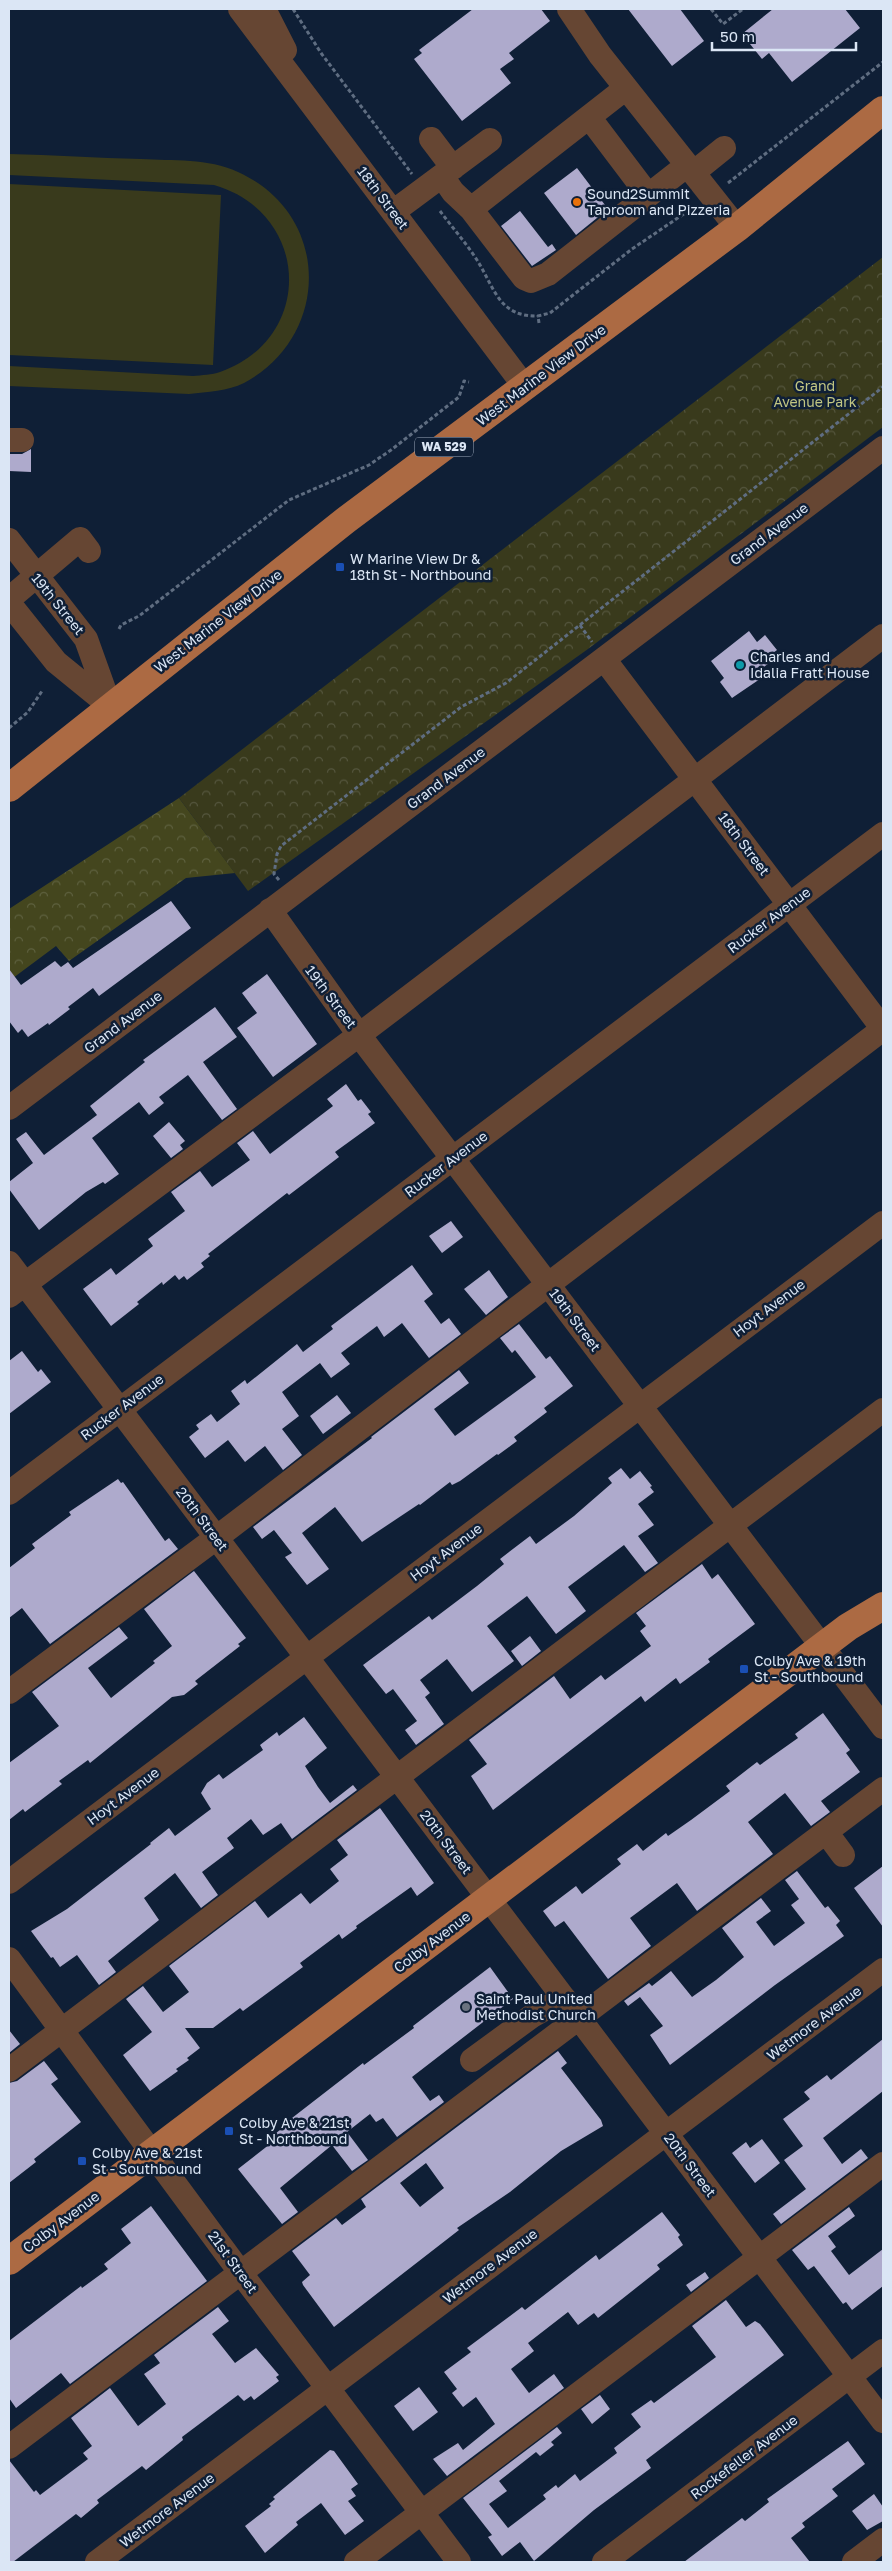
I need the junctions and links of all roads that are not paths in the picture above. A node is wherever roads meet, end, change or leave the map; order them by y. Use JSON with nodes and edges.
{"nodes":[{"id":1,"x":240,"y":9,"type":"edge"},
{"id":2,"x":264,"y":9,"type":"edge"},
{"id":3,"x":569,"y":9,"type":"edge"},
{"id":4,"x":626,"y":88,"type":"junction"},
{"id":5,"x":313,"y":105,"type":"junction"},
{"id":6,"x":883,"y":110,"type":"edge"},
{"id":7,"x":588,"y":117,"type":"junction"},
{"id":8,"x":431,"y":139,"type":"dead end"},
{"id":9,"x":490,"y":140,"type":"dead end"},
{"id":10,"x":724,"y":148,"type":"dead end"},
{"id":11,"x":690,"y":169,"type":"junction"},
{"id":12,"x":448,"y":172,"type":"junction"},
{"id":13,"x":648,"y":195,"type":"junction"},
{"id":14,"x":471,"y":209,"type":"junction"},
{"id":15,"x":393,"y":212,"type":"junction"},
{"id":16,"x":737,"y":228,"type":"junction"},
{"id":17,"x":526,"y":387,"type":"junction"},
{"id":18,"x":883,"y":448,"type":"edge"},
{"id":19,"x":9,"y":540,"type":"edge"},
{"id":20,"x":80,"y":540,"type":"dead end"},
{"id":21,"x":36,"y":576,"type":"junction"},
{"id":22,"x":9,"y":598,"type":"edge"},
{"id":23,"x":9,"y":603,"type":"edge"},
{"id":24,"x":883,"y":636,"type":"edge"},
{"id":25,"x":604,"y":659,"type":"junction"},
{"id":26,"x":110,"y":706,"type":"junction"},
{"id":27,"x":695,"y":780,"type":"junction"},
{"id":28,"x":9,"y":788,"type":"edge"},
{"id":29,"x":883,"y":834,"type":"edge"},
{"id":30,"x":790,"y":904,"type":"junction"},
{"id":31,"x":270,"y":910,"type":"junction"},
{"id":32,"x":883,"y":1029,"type":"edge"},
{"id":33,"x":360,"y":1035,"type":"junction"},
{"id":34,"x":9,"y":1108,"type":"edge"},
{"id":35,"x":453,"y":1159,"type":"junction"},
{"id":36,"x":883,"y":1223,"type":"edge"},
{"id":37,"x":9,"y":1263,"type":"edge"},
{"id":38,"x":549,"y":1285,"type":"junction"},
{"id":39,"x":17,"y":1290,"type":"edge"},
{"id":40,"x":640,"y":1406,"type":"junction"},
{"id":41,"x":120,"y":1409,"type":"junction"},
{"id":42,"x":883,"y":1410,"type":"edge"},
{"id":43,"x":9,"y":1493,"type":"edge"},
{"id":44,"x":730,"y":1525,"type":"junction"},
{"id":45,"x":216,"y":1538,"type":"junction"},
{"id":46,"x":883,"y":1593,"type":"edge"},
{"id":47,"x":883,"y":1606,"type":"edge"},
{"id":48,"x":855,"y":1622,"type":"junction"},
{"id":49,"x":822,"y":1647,"type":"junction"},
{"id":50,"x":307,"y":1658,"type":"junction"},
{"id":51,"x":9,"y":1692,"type":"edge"},
{"id":52,"x":883,"y":1727,"type":"edge"},
{"id":53,"x":398,"y":1778,"type":"junction"},
{"id":54,"x":883,"y":1789,"type":"edge"},
{"id":55,"x":826,"y":1832,"type":"junction"},
{"id":56,"x":842,"y":1855,"type":"dead end"},
{"id":57,"x":9,"y":1882,"type":"edge"},
{"id":58,"x":489,"y":1899,"type":"junction"},
{"id":59,"x":9,"y":1959,"type":"edge"},
{"id":60,"x":883,"y":1970,"type":"edge"},
{"id":61,"x":564,"y":1998,"type":"junction"},
{"id":62,"x":579,"y":2018,"type":"junction"},
{"id":63,"x":62,"y":2030,"type":"junction"},
{"id":64,"x":472,"y":2060,"type":"dead end"},
{"id":65,"x":9,"y":2070,"type":"edge"},
{"id":66,"x":666,"y":2134,"type":"junction"},
{"id":67,"x":153,"y":2152,"type":"junction"},
{"id":68,"x":883,"y":2164,"type":"edge"},
{"id":69,"x":759,"y":2258,"type":"junction"},
{"id":70,"x":9,"y":2261,"type":"edge"},
{"id":71,"x":240,"y":2272,"type":"junction"},
{"id":72,"x":883,"y":2351,"type":"edge"},
{"id":73,"x":850,"y":2377,"type":"junction"},
{"id":74,"x":328,"y":2389,"type":"junction"},
{"id":75,"x":883,"y":2421,"type":"edge"},
{"id":76,"x":9,"y":2447,"type":"edge"},
{"id":77,"x":422,"y":2513,"type":"junction"},
{"id":78,"x":883,"y":2540,"type":"edge"},
{"id":79,"x":97,"y":2562,"type":"edge"},
{"id":80,"x":356,"y":2562,"type":"edge"},
{"id":81,"x":459,"y":2562,"type":"edge"},
{"id":82,"x":604,"y":2562,"type":"edge"},
{"id":83,"x":854,"y":2562,"type":"edge"}],
"edges":[{"from":1,"to":5,"type":"street","name":"18th Street"},
{"from":2,"to":5,"type":"street"},
{"from":3,"to":4,"type":"street"},
{"from":4,"to":7,"type":"street"},
{"from":4,"to":11,"type":"street"},
{"from":5,"to":15,"type":"street","name":"18th Street"},
{"from":6,"to":16,"type":"main road","name":"West Marine View Drive","number":"WA 529"},
{"from":7,"to":13,"type":"street"},
{"from":7,"to":14,"type":"street"},
{"from":8,"to":12,"type":"street"},
{"from":9,"to":12,"type":"street"},
{"from":10,"to":11,"type":"street"},
{"from":11,"to":13,"type":"street"},
{"from":11,"to":16,"type":"street"},
{"from":12,"to":14,"type":"street"},
{"from":12,"to":15,"type":"street"},
{"from":13,"to":14,"type":"street"},
{"from":15,"to":17,"type":"street","name":"18th Street"},
{"from":16,"to":17,"type":"main road","name":"West Marine View Drive","number":"WA 529"},
{"from":17,"to":26,"type":"main road","name":"West Marine View Drive","number":"WA 529"},
{"from":18,"to":25,"type":"street","name":"Grand Avenue"},
{"from":19,"to":21,"type":"street","name":"19th Street"},
{"from":20,"to":21,"type":"street"},
{"from":21,"to":22,"type":"street"},
{"from":21,"to":26,"type":"street","name":"19th Street"},
{"from":23,"to":26,"type":"street"},
{"from":24,"to":27,"type":"street"},
{"from":25,"to":27,"type":"street","name":"18th Street"},
{"from":25,"to":31,"type":"street","name":"Grand Avenue"},
{"from":26,"to":28,"type":"main road","name":"West Marine View Drive","number":"WA 529"},
{"from":27,"to":30,"type":"street","name":"18th Street"},
{"from":27,"to":33,"type":"street"},
{"from":29,"to":30,"type":"street","name":"Rucker Avenue"},
{"from":30,"to":32,"type":"street","name":"18th Street"},
{"from":30,"to":35,"type":"street","name":"Rucker Avenue"},
{"from":31,"to":33,"type":"street","name":"19th Street"},
{"from":31,"to":34,"type":"street","name":"Grand Avenue"},
{"from":32,"to":38,"type":"street"},
{"from":33,"to":35,"type":"street","name":"19th Street"},
{"from":33,"to":39,"type":"street"},
{"from":35,"to":38,"type":"street","name":"19th Street"},
{"from":35,"to":41,"type":"street","name":"Rucker Avenue"},
{"from":36,"to":40,"type":"street","name":"Hoyt Avenue"},
{"from":37,"to":39,"type":"street","name":"20th Street"},
{"from":38,"to":40,"type":"street","name":"19th Street"},
{"from":38,"to":45,"type":"street"},
{"from":39,"to":41,"type":"street","name":"20th Street"},
{"from":40,"to":44,"type":"street","name":"19th Street"},
{"from":40,"to":50,"type":"street","name":"Hoyt Avenue"},
{"from":41,"to":43,"type":"street","name":"Rucker Avenue"},
{"from":41,"to":45,"type":"street","name":"20th Street"},
{"from":42,"to":44,"type":"street"},
{"from":44,"to":49,"type":"street","name":"19th Street"},
{"from":44,"to":53,"type":"street"},
{"from":45,"to":50,"type":"street","name":"20th Street"},
{"from":45,"to":51,"type":"street"},
{"from":46,"to":48,"type":"main road","name":"Colby Avenue"},
{"from":47,"to":48,"type":"main road","name":"Colby Avenue"},
{"from":48,"to":49,"type":"main road","name":"Colby Avenue"},
{"from":49,"to":52,"type":"street","name":"19th Street"},
{"from":49,"to":58,"type":"main road","name":"Colby Avenue"},
{"from":50,"to":53,"type":"street","name":"20th Street"},
{"from":50,"to":57,"type":"street","name":"Hoyt Avenue"},
{"from":53,"to":58,"type":"street","name":"20th Street"},
{"from":53,"to":63,"type":"street"},
{"from":54,"to":55,"type":"street"},
{"from":55,"to":56,"type":"street"},
{"from":55,"to":62,"type":"street"},
{"from":58,"to":61,"type":"street","name":"20th Street"},
{"from":58,"to":67,"type":"main road","name":"Colby Avenue"},
{"from":59,"to":63,"type":"street","name":"21st Street"},
{"from":60,"to":66,"type":"street","name":"Wetmore Avenue"},
{"from":61,"to":62,"type":"street","name":"20th Street"},
{"from":61,"to":64,"type":"street"},
{"from":62,"to":66,"type":"street","name":"20th Street"},
{"from":62,"to":71,"type":"street"},
{"from":63,"to":65,"type":"street"},
{"from":63,"to":67,"type":"street","name":"21st Street"},
{"from":66,"to":69,"type":"street","name":"20th Street"},
{"from":66,"to":74,"type":"street","name":"Wetmore Avenue"},
{"from":67,"to":70,"type":"main road","name":"Colby Avenue"},
{"from":67,"to":71,"type":"street","name":"21st Street"},
{"from":68,"to":69,"type":"street"},
{"from":69,"to":73,"type":"street","name":"20th Street"},
{"from":69,"to":77,"type":"street"},
{"from":71,"to":74,"type":"street","name":"21st Street"},
{"from":71,"to":76,"type":"street"},
{"from":72,"to":73,"type":"street","name":"Rockefeller Avenue"},
{"from":73,"to":75,"type":"street","name":"20th Street"},
{"from":73,"to":82,"type":"street","name":"Rockefeller Avenue"},
{"from":74,"to":77,"type":"street","name":"21st Street"},
{"from":74,"to":79,"type":"street","name":"Wetmore Avenue"},
{"from":77,"to":80,"type":"street"},
{"from":77,"to":81,"type":"street","name":"21st Street"},
{"from":78,"to":83,"type":"street"}]}
